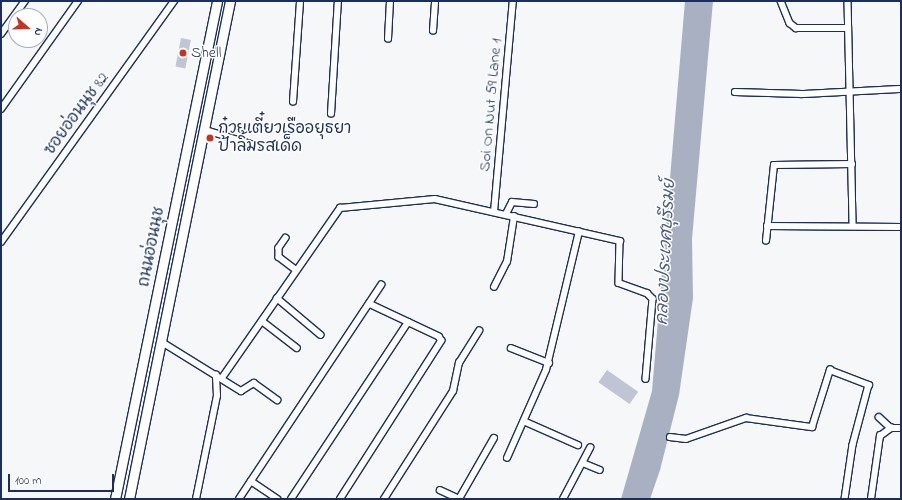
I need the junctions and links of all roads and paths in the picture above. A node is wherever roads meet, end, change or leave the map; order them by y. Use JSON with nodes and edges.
{"nodes":[{"id":1,"x":25,"y":1,"type":"edge"},
{"id":2,"x":78,"y":1,"type":"edge"},
{"id":3,"x":174,"y":1,"type":"edge"},
{"id":4,"x":217,"y":1,"type":"edge"},
{"id":5,"x":230,"y":1,"type":"edge"},
{"id":6,"x":300,"y":1,"type":"edge"},
{"id":7,"x":338,"y":1,"type":"edge"},
{"id":8,"x":390,"y":1,"type":"edge"},
{"id":9,"x":435,"y":1,"type":"edge"},
{"id":10,"x":513,"y":1,"type":"edge"},
{"id":11,"x":781,"y":1,"type":"edge"},
{"id":12,"x":848,"y":1,"type":"edge"},
{"id":13,"x":848,"y":28,"type":"junction"},
{"id":14,"x":433,"y":31,"type":"dead end"},
{"id":15,"x":1,"y":34,"type":"edge"},
{"id":16,"x":388,"y":39,"type":"dead end"},
{"id":17,"x":901,"y":90,"type":"edge"},
{"id":18,"x":735,"y":92,"type":"dead end"},
{"id":19,"x":851,"y":93,"type":"junction"},
{"id":20,"x":293,"y":102,"type":"dead end"},
{"id":21,"x":1,"y":109,"type":"edge"},
{"id":22,"x":331,"y":114,"type":"dead end"},
{"id":23,"x":206,"y":130,"type":"junction"},
{"id":24,"x":257,"y":146,"type":"dead end"},
{"id":25,"x":852,"y":164,"type":"junction"},
{"id":26,"x":534,"y":204,"type":"dead end"},
{"id":27,"x":494,"y":212,"type":"junction"},
{"id":28,"x":506,"y":214,"type":"junction"},
{"id":29,"x":514,"y":217,"type":"junction"},
{"id":30,"x":767,"y":226,"type":"junction"},
{"id":31,"x":853,"y":226,"type":"junction"},
{"id":32,"x":901,"y":227,"type":"edge"},
{"id":33,"x":579,"y":232,"type":"junction"},
{"id":34,"x":286,"y":238,"type":"dead end"},
{"id":35,"x":766,"y":240,"type":"dead end"},
{"id":36,"x":1,"y":242,"type":"edge"},
{"id":37,"x":296,"y":270,"type":"junction"},
{"id":38,"x":380,"y":285,"type":"dead end"},
{"id":39,"x":494,"y":287,"type":"dead end"},
{"id":40,"x":158,"y":295,"type":"junction"},
{"id":41,"x":171,"y":298,"type":"junction"},
{"id":42,"x":277,"y":298,"type":"junction"},
{"id":43,"x":369,"y":304,"type":"junction"},
{"id":44,"x":262,"y":322,"type":"junction"},
{"id":45,"x":408,"y":322,"type":"junction"},
{"id":46,"x":479,"y":331,"type":"dead end"},
{"id":47,"x":321,"y":335,"type":"dead end"},
{"id":48,"x":162,"y":342,"type":"junction"},
{"id":49,"x":297,"y":348,"type":"dead end"},
{"id":50,"x":511,"y":348,"type":"dead end"},
{"id":51,"x":548,"y":365,"type":"junction"},
{"id":52,"x":216,"y":374,"type":"junction"},
{"id":53,"x":222,"y":378,"type":"junction"},
{"id":54,"x":646,"y":378,"type":"dead end"},
{"id":55,"x":277,"y":400,"type":"dead end"},
{"id":56,"x":879,"y":417,"type":"dead end"},
{"id":57,"x":526,"y":422,"type":"junction"},
{"id":58,"x":891,"y":428,"type":"junction"},
{"id":59,"x":901,"y":428,"type":"edge"},
{"id":60,"x":670,"y":437,"type":"dead end"},
{"id":61,"x":494,"y":438,"type":"dead end"},
{"id":62,"x":578,"y":445,"type":"dead end"},
{"id":63,"x":590,"y":448,"type":"dead end"},
{"id":64,"x":507,"y":458,"type":"dead end"},
{"id":65,"x":583,"y":463,"type":"junction"},
{"id":66,"x":600,"y":470,"type":"dead end"},
{"id":67,"x":251,"y":481,"type":"junction"},
{"id":68,"x":440,"y":490,"type":"dead end"},
{"id":69,"x":115,"y":499,"type":"edge"},
{"id":70,"x":129,"y":499,"type":"edge"},
{"id":71,"x":196,"y":499,"type":"edge"},
{"id":72,"x":239,"y":499,"type":"edge"},
{"id":73,"x":278,"y":499,"type":"edge"},
{"id":74,"x":291,"y":499,"type":"edge"},
{"id":75,"x":340,"y":499,"type":"edge"},
{"id":76,"x":384,"y":499,"type":"edge"},
{"id":77,"x":563,"y":499,"type":"edge"},
{"id":78,"x":845,"y":499,"type":"edge"},
{"id":79,"x":871,"y":499,"type":"edge"}],
"edges":[{"from":1,"to":15,"type":"street"},
{"from":2,"to":21,"type":"street"},
{"from":3,"to":36,"type":"street","name":"ซอยอ่อนนุช 82"},
{"from":4,"to":40,"type":"main road","name":"ถนนอ่อนนุช"},
{"from":5,"to":23,"type":"main road","name":"ถนนอ่อนนุช"},
{"from":6,"to":20,"type":"street"},
{"from":7,"to":22,"type":"street"},
{"from":8,"to":16,"type":"street"},
{"from":9,"to":14,"type":"street"},
{"from":10,"to":27,"type":"street","name":"Soi On Nut 59 Lane 1"},
{"from":11,"to":13,"type":"street"},
{"from":12,"to":13,"type":"street"},
{"from":13,"to":19,"type":"street"},
{"from":17,"to":19,"type":"street"},
{"from":18,"to":19,"type":"street"},
{"from":19,"to":25,"type":"street"},
{"from":23,"to":24,"type":"street"},
{"from":23,"to":41,"type":"main road","name":"ถนนอ่อนนุช"},
{"from":25,"to":30,"type":"street"},
{"from":25,"to":31,"type":"street"},
{"from":26,"to":28,"type":"street"},
{"from":27,"to":28,"type":"street"},
{"from":27,"to":37,"type":"street"},
{"from":28,"to":29,"type":"street"},
{"from":29,"to":33,"type":"street"},
{"from":29,"to":39,"type":"street"},
{"from":30,"to":31,"type":"street"},
{"from":30,"to":35,"type":"street"},
{"from":31,"to":32,"type":"street"},
{"from":33,"to":51,"type":"street"},
{"from":33,"to":54,"type":"street"},
{"from":34,"to":37,"type":"street"},
{"from":37,"to":42,"type":"street"},
{"from":38,"to":43,"type":"street"},
{"from":40,"to":41,"type":"main road"},
{"from":40,"to":69,"type":"main road","name":"ถนนอ่อนนุช"},
{"from":41,"to":48,"type":"main road","name":"ถนนอ่อนนุช"},
{"from":42,"to":44,"type":"street"},
{"from":42,"to":47,"type":"street"},
{"from":43,"to":45,"type":"street"},
{"from":43,"to":67,"type":"street"},
{"from":44,"to":49,"type":"street"},
{"from":44,"to":53,"type":"street"},
{"from":45,"to":74,"type":"street"},
{"from":45,"to":75,"type":"street"},
{"from":46,"to":76,"type":"street"},
{"from":48,"to":52,"type":"street"},
{"from":48,"to":70,"type":"main road","name":"ถนนอ่อนนุช"},
{"from":50,"to":51,"type":"street"},
{"from":51,"to":57,"type":"street"},
{"from":52,"to":53,"type":"street"},
{"from":52,"to":71,"type":"street"},
{"from":53,"to":55,"type":"street"},
{"from":56,"to":58,"type":"street"},
{"from":57,"to":62,"type":"street"},
{"from":57,"to":64,"type":"street"},
{"from":58,"to":59,"type":"street"},
{"from":58,"to":79,"type":"street"},
{"from":60,"to":78,"type":"street"},
{"from":61,"to":68,"type":"street"},
{"from":63,"to":65,"type":"street"},
{"from":65,"to":66,"type":"street"},
{"from":65,"to":77,"type":"street"},
{"from":67,"to":72,"type":"street"},
{"from":67,"to":73,"type":"street"}]}
